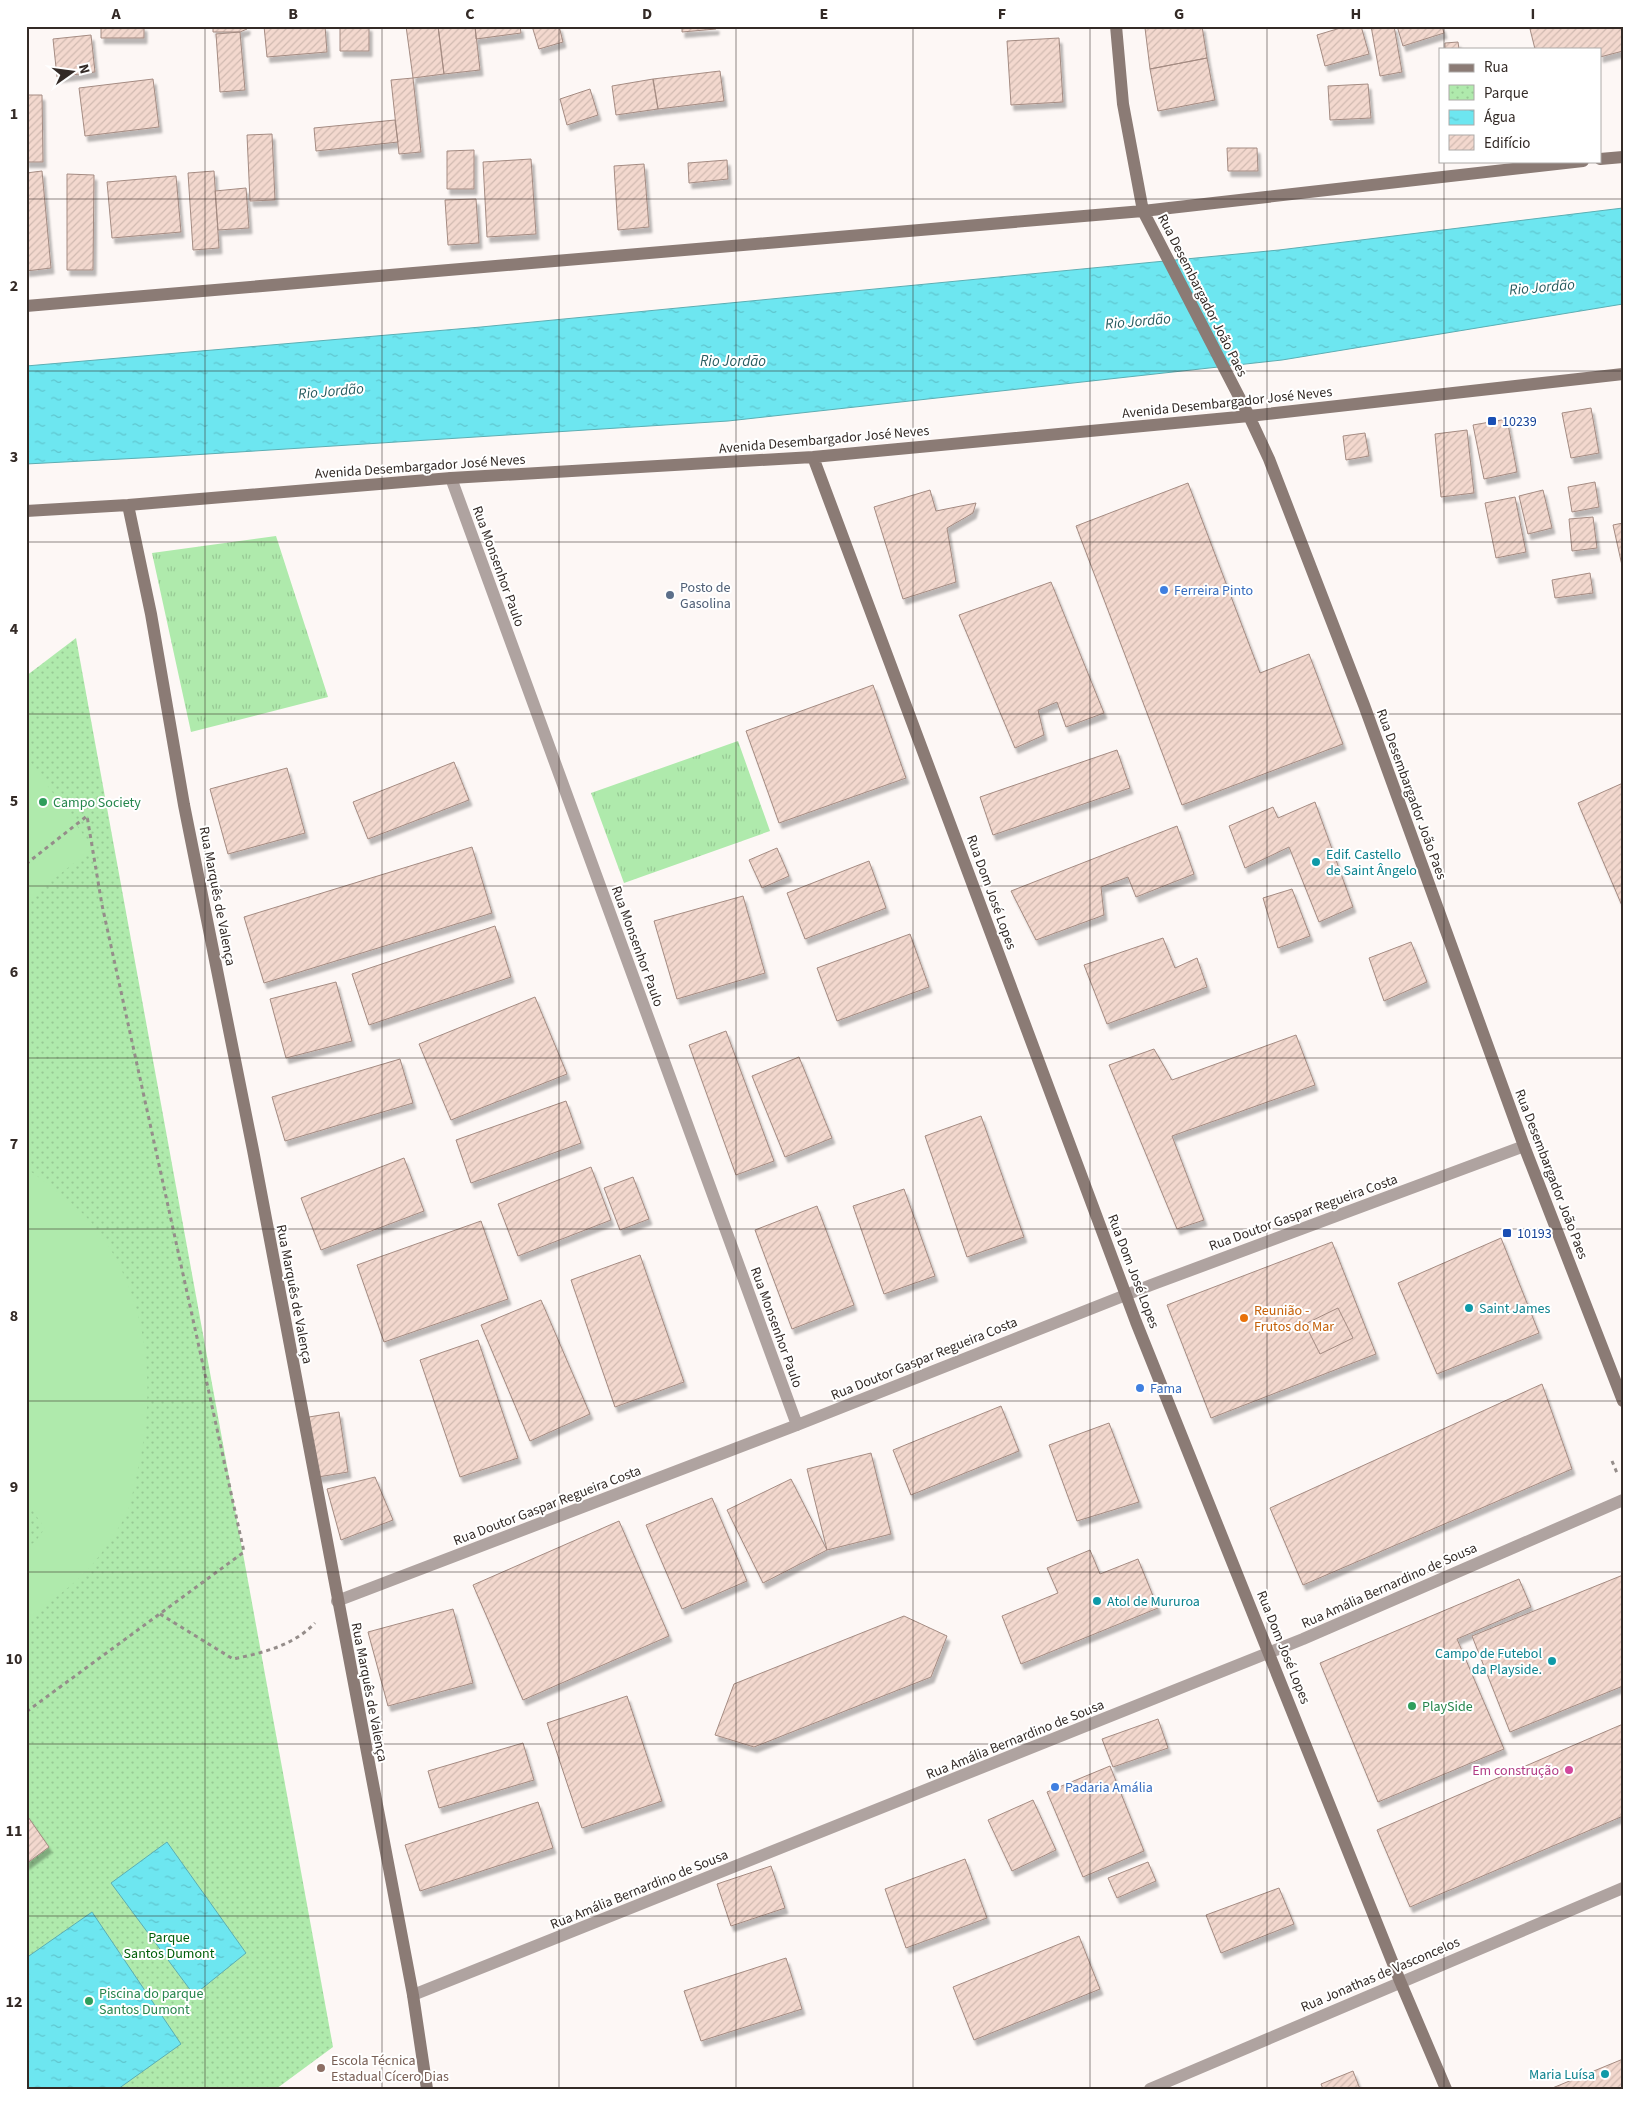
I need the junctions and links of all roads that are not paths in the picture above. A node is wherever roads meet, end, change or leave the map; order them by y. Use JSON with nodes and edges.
{"nodes":[{"id":1,"x":1116,"y":26,"type":"edge"},
{"id":2,"x":1623,"y":157,"type":"edge"},
{"id":3,"x":1602,"y":159,"type":"edge"},
{"id":4,"x":1575,"y":162,"type":"edge"},
{"id":5,"x":1143,"y":211,"type":"junction"},
{"id":6,"x":26,"y":306,"type":"edge"},
{"id":7,"x":1623,"y":374,"type":"edge"},
{"id":8,"x":1249,"y":416,"type":"junction"},
{"id":9,"x":813,"y":457,"type":"junction"},
{"id":10,"x":450,"y":478,"type":"junction"},
{"id":11,"x":128,"y":506,"type":"junction"},
{"id":12,"x":26,"y":510,"type":"edge"},
{"id":13,"x":1524,"y":1146,"type":"junction"},
{"id":14,"x":1126,"y":1294,"type":"junction"},
{"id":15,"x":1623,"y":1400,"type":"edge"},
{"id":16,"x":797,"y":1425,"type":"junction"},
{"id":17,"x":1623,"y":1500,"type":"edge"},
{"id":18,"x":337,"y":1601,"type":"junction"},
{"id":19,"x":1270,"y":1652,"type":"junction"},
{"id":20,"x":1623,"y":1888,"type":"edge"},
{"id":21,"x":1400,"y":1981,"type":"junction"},
{"id":22,"x":413,"y":1995,"type":"junction"},
{"id":23,"x":427,"y":2089,"type":"edge"},
{"id":24,"x":1150,"y":2089,"type":"edge"},
{"id":25,"x":1446,"y":2089,"type":"edge"}],
"edges":[{"from":1,"to":5,"type":"street","name":"Rua Desembargador João Paes"},
{"from":2,"to":3,"type":"street"},
{"from":4,"to":5,"type":"street"},
{"from":5,"to":6,"type":"street"},
{"from":5,"to":8,"type":"street","name":"Rua Desembargador João Paes"},
{"from":7,"to":8,"type":"street","name":"Avenida Desembargador José Neves"},
{"from":8,"to":9,"type":"street","name":"Avenida Desembargador José Neves"},
{"from":8,"to":13,"type":"street","name":"Rua Desembargador João Paes"},
{"from":9,"to":10,"type":"street","name":"Avenida Desembargador José Neves"},
{"from":9,"to":14,"type":"street","name":"Rua Dom José Lopes"},
{"from":10,"to":11,"type":"street","name":"Avenida Desembargador José Neves"},
{"from":10,"to":16,"type":"street","name":"Rua Monsenhor Paulo"},
{"from":11,"to":12,"type":"street","name":"Avenida Desembargador José Neves"},
{"from":11,"to":18,"type":"street","name":"Rua Marquês de Valença"},
{"from":13,"to":14,"type":"street","name":"Rua Doutor Gaspar Regueira Costa"},
{"from":13,"to":15,"type":"street","name":"Rua Desembargador João Paes"},
{"from":14,"to":16,"type":"street","name":"Rua Doutor Gaspar Regueira Costa"},
{"from":14,"to":19,"type":"street","name":"Rua Dom José Lopes"},
{"from":16,"to":18,"type":"street","name":"Rua Doutor Gaspar Regueira Costa"},
{"from":17,"to":19,"type":"street","name":"Rua Amália Bernardino de Sousa"},
{"from":18,"to":22,"type":"street","name":"Rua Marquês de Valença"},
{"from":19,"to":21,"type":"street","name":"Rua Dom José Lopes"},
{"from":19,"to":22,"type":"street","name":"Rua Amália Bernardino de Sousa"},
{"from":20,"to":21,"type":"street","name":"Rua Jonathas de Vasconcelos"},
{"from":21,"to":24,"type":"street","name":"Rua Jonathas de Vasconcelos"},
{"from":21,"to":25,"type":"street","name":"Rua Dom José Lopes"},
{"from":22,"to":23,"type":"street","name":"Rua Marquês de Valença"}]}
